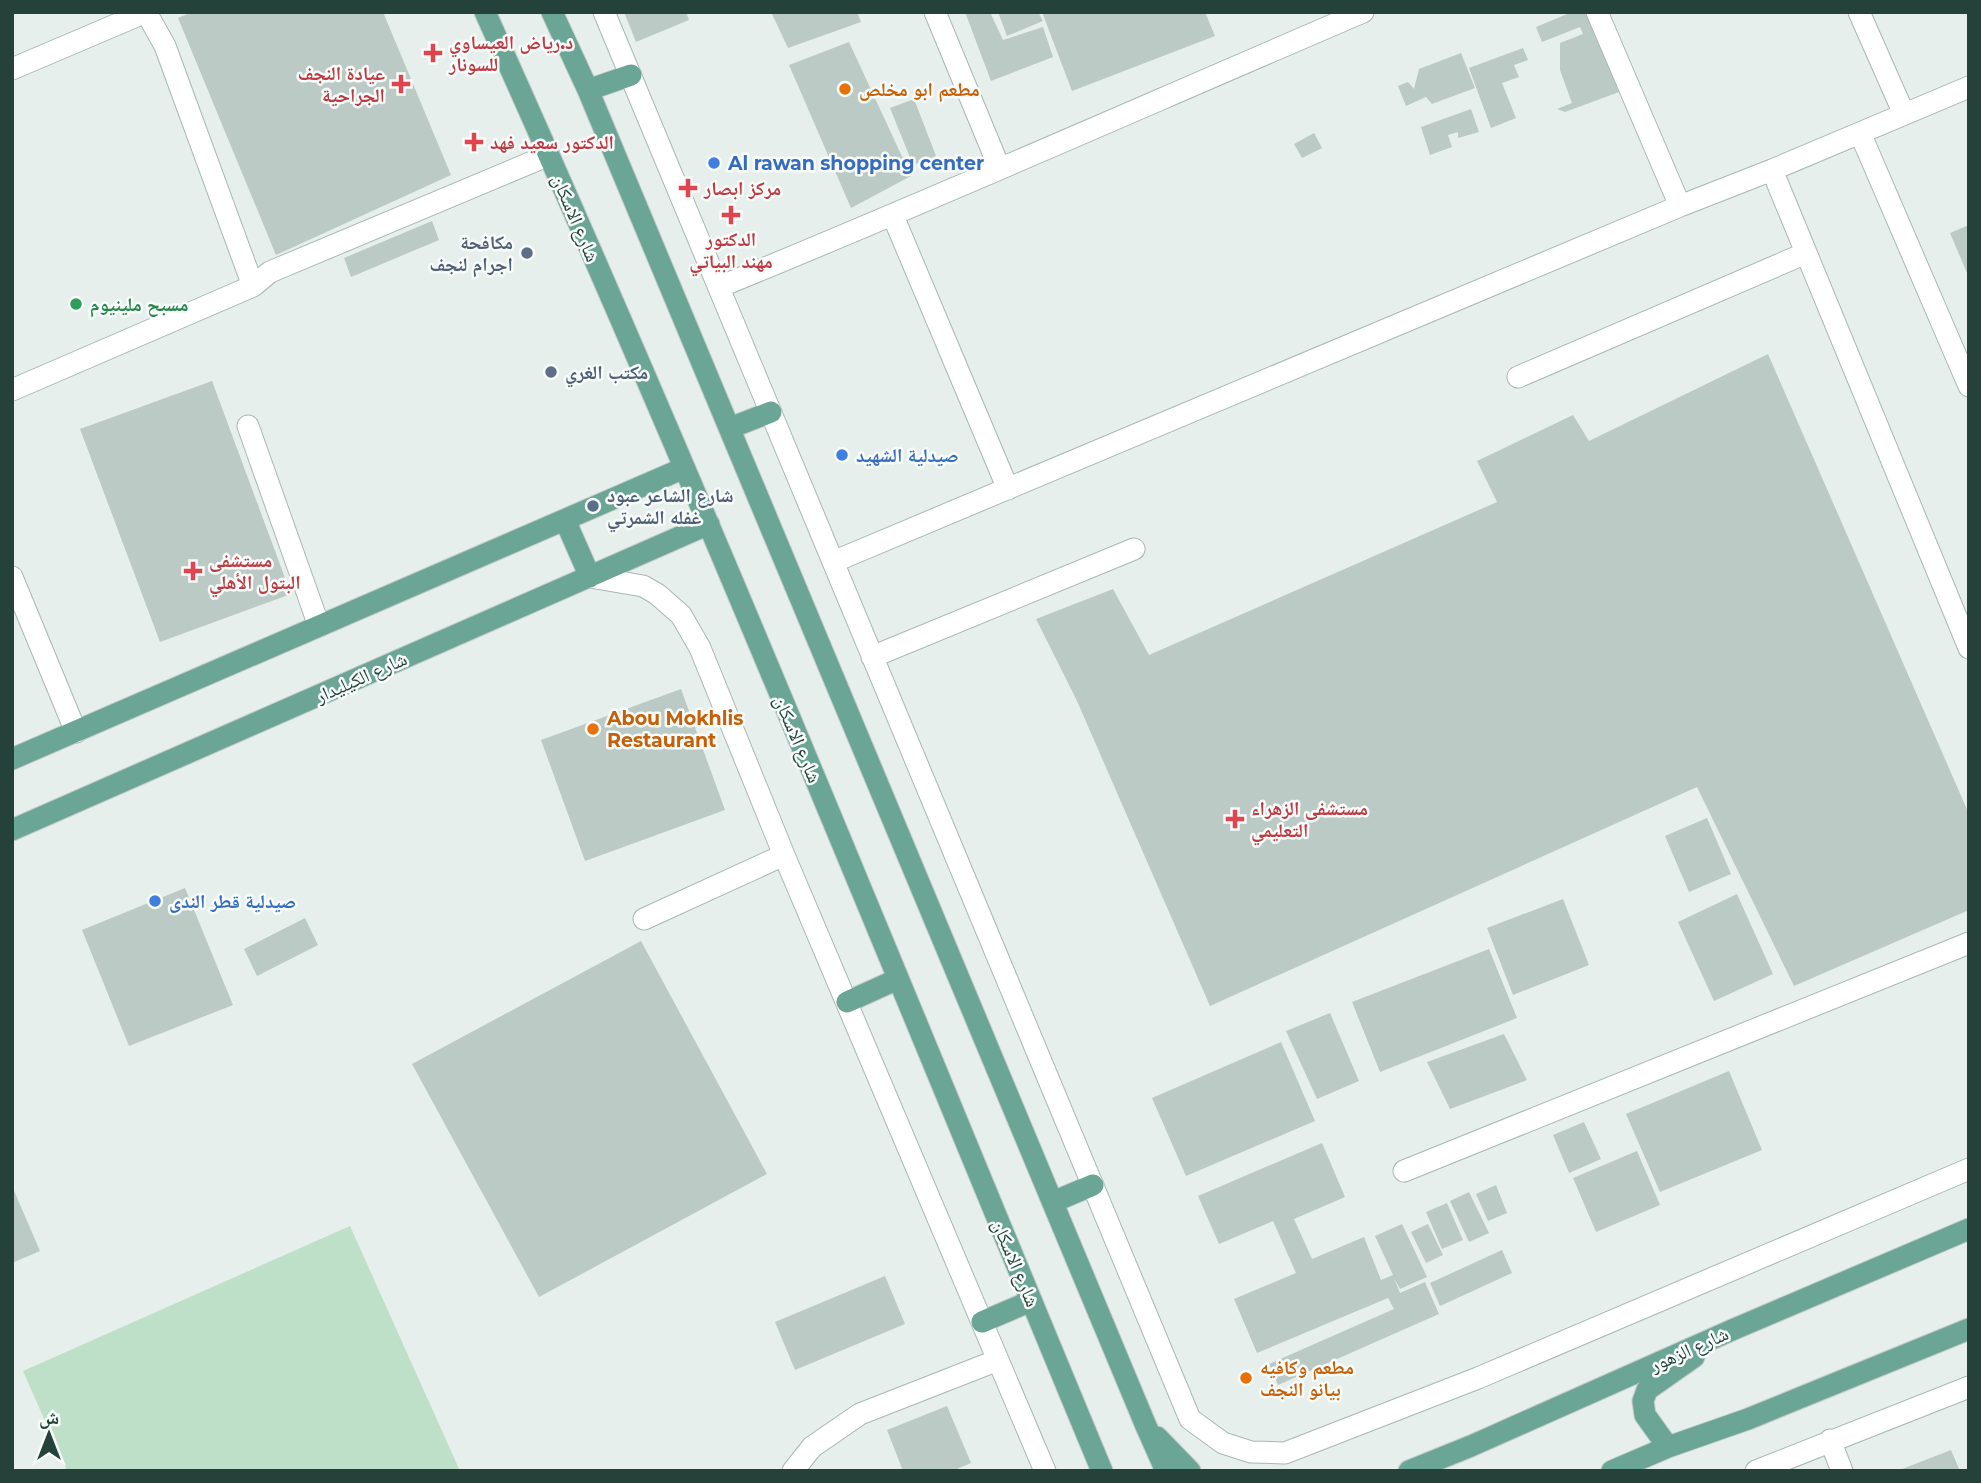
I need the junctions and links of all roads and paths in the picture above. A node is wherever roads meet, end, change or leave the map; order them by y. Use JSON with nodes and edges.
{"nodes":[{"id":1,"x":485,"y":12,"type":"edge"},
{"id":2,"x":552,"y":12,"type":"edge"},
{"id":3,"x":604,"y":12,"type":"edge"},
{"id":4,"x":935,"y":12,"type":"edge"},
{"id":5,"x":1363,"y":12,"type":"edge"},
{"id":6,"x":1597,"y":12,"type":"edge"},
{"id":7,"x":1859,"y":12,"type":"edge"},
{"id":8,"x":12,"y":69,"type":"edge"},
{"id":9,"x":631,"y":75,"type":"junction"},
{"id":10,"x":1969,"y":87,"type":"edge"},
{"id":11,"x":588,"y":90,"type":"junction"},
{"id":12,"x":1904,"y":114,"type":"junction"},
{"id":13,"x":1860,"y":133,"type":"junction"},
{"id":14,"x":549,"y":155,"type":"junction"},
{"id":15,"x":999,"y":167,"type":"junction"},
{"id":16,"x":1772,"y":170,"type":"junction"},
{"id":17,"x":1680,"y":206,"type":"junction"},
{"id":18,"x":894,"y":216,"type":"junction"},
{"id":19,"x":1806,"y":253,"type":"junction"},
{"id":20,"x":253,"y":286,"type":"junction"},
{"id":21,"x":719,"y":287,"type":"junction"},
{"id":22,"x":1518,"y":377,"type":"dead end"},
{"id":23,"x":1969,"y":386,"type":"edge"},
{"id":24,"x":12,"y":390,"type":"edge"},
{"id":25,"x":771,"y":412,"type":"junction"},
{"id":26,"x":248,"y":426,"type":"dead end"},
{"id":27,"x":730,"y":428,"type":"junction"},
{"id":28,"x":684,"y":468,"type":"junction"},
{"id":29,"x":1007,"y":489,"type":"junction"},
{"id":30,"x":565,"y":520,"type":"junction"},
{"id":31,"x":709,"y":524,"type":"junction"},
{"id":32,"x":1133,"y":549,"type":"dead end"},
{"id":33,"x":833,"y":562,"type":"junction"},
{"id":34,"x":12,"y":577,"type":"edge"},
{"id":35,"x":590,"y":577,"type":"junction"},
{"id":36,"x":319,"y":626,"type":"junction"},
{"id":37,"x":1969,"y":648,"type":"edge"},
{"id":38,"x":873,"y":657,"type":"junction"},
{"id":39,"x":76,"y":732,"type":"junction"},
{"id":40,"x":12,"y":759,"type":"edge"},
{"id":41,"x":12,"y":830,"type":"edge"},
{"id":42,"x":784,"y":855,"type":"junction"},
{"id":43,"x":644,"y":919,"type":"dead end"},
{"id":44,"x":1969,"y":943,"type":"edge"},
{"id":45,"x":898,"y":979,"type":"junction"},
{"id":46,"x":847,"y":1002,"type":"junction"},
{"id":47,"x":1969,"y":1169,"type":"edge"},
{"id":48,"x":1404,"y":1171,"type":"dead end"},
{"id":49,"x":1093,"y":1185,"type":"junction"},
{"id":50,"x":1053,"y":1202,"type":"junction"},
{"id":51,"x":1969,"y":1229,"type":"edge"},
{"id":52,"x":1031,"y":1301,"type":"junction"},
{"id":53,"x":982,"y":1322,"type":"junction"},
{"id":54,"x":1969,"y":1329,"type":"edge"},
{"id":55,"x":1732,"y":1330,"type":"junction"},
{"id":56,"x":998,"y":1360,"type":"junction"},
{"id":57,"x":1969,"y":1387,"type":"edge"},
{"id":58,"x":1146,"y":1426,"type":"junction"},
{"id":59,"x":1830,"y":1440,"type":"junction"},
{"id":60,"x":1668,"y":1447,"type":"junction"},
{"id":61,"x":793,"y":1471,"type":"edge"},
{"id":62,"x":1045,"y":1471,"type":"edge"},
{"id":63,"x":1102,"y":1471,"type":"edge"},
{"id":64,"x":1167,"y":1471,"type":"edge"},
{"id":65,"x":1190,"y":1471,"type":"edge"},
{"id":66,"x":1409,"y":1471,"type":"edge"},
{"id":67,"x":1612,"y":1471,"type":"edge"},
{"id":68,"x":1756,"y":1471,"type":"edge"},
{"id":69,"x":1842,"y":1471,"type":"edge"}],
"edges":[{"from":1,"to":14,"type":"main road","name":"شارع الاسكان"},
{"from":2,"to":11,"type":"main road"},
{"from":3,"to":9,"type":"street"},
{"from":4,"to":15,"type":"street"},
{"from":5,"to":15,"type":"street"},
{"from":6,"to":17,"type":"street"},
{"from":7,"to":12,"type":"street"},
{"from":8,"to":20,"type":"street"},
{"from":9,"to":11,"type":"main road"},
{"from":9,"to":21,"type":"street"},
{"from":10,"to":12,"type":"street"},
{"from":11,"to":27,"type":"main road"},
{"from":12,"to":13,"type":"street"},
{"from":13,"to":16,"type":"street"},
{"from":13,"to":23,"type":"street"},
{"from":14,"to":20,"type":"street"},
{"from":14,"to":28,"type":"main road","name":"شارع الاسكان"},
{"from":15,"to":18,"type":"street"},
{"from":16,"to":17,"type":"street"},
{"from":16,"to":19,"type":"street"},
{"from":17,"to":29,"type":"street"},
{"from":18,"to":21,"type":"street"},
{"from":18,"to":29,"type":"street"},
{"from":19,"to":22,"type":"street"},
{"from":19,"to":37,"type":"street"},
{"from":20,"to":24,"type":"street"},
{"from":21,"to":25,"type":"street"},
{"from":25,"to":27,"type":"main road"},
{"from":25,"to":33,"type":"street"},
{"from":26,"to":36,"type":"street"},
{"from":27,"to":50,"type":"main road"},
{"from":28,"to":30,"type":"main road"},
{"from":28,"to":31,"type":"main road","name":"شارع الاسكان"},
{"from":29,"to":33,"type":"street"},
{"from":30,"to":35,"type":"main road"},
{"from":30,"to":36,"type":"main road"},
{"from":31,"to":35,"type":"main road","name":"شارع الكيليدار"},
{"from":31,"to":45,"type":"main road","name":"شارع الاسكان"},
{"from":32,"to":38,"type":"street"},
{"from":33,"to":38,"type":"street"},
{"from":34,"to":39,"type":"street"},
{"from":35,"to":41,"type":"main road","name":"شارع الكيليدار"},
{"from":35,"to":42,"type":"street"},
{"from":36,"to":39,"type":"main road"},
{"from":38,"to":49,"type":"street"},
{"from":39,"to":40,"type":"main road"},
{"from":42,"to":43,"type":"street"},
{"from":42,"to":46,"type":"street"},
{"from":44,"to":48,"type":"street"},
{"from":45,"to":46,"type":"main road"},
{"from":45,"to":52,"type":"main road","name":"شارع الاسكان"},
{"from":46,"to":53,"type":"street"},
{"from":47,"to":49,"type":"street"},
{"from":49,"to":50,"type":"main road"},
{"from":50,"to":58,"type":"main road"},
{"from":51,"to":55,"type":"main road","name":"شارع الزهور"},
{"from":52,"to":53,"type":"main road"},
{"from":52,"to":63,"type":"main road","name":"شارع الاسكان"},
{"from":53,"to":56,"type":"street"},
{"from":54,"to":60,"type":"main road"},
{"from":55,"to":60,"type":"main road"},
{"from":55,"to":66,"type":"main road","name":"شارع الزهور"},
{"from":56,"to":61,"type":"street"},
{"from":56,"to":62,"type":"street"},
{"from":57,"to":59,"type":"street"},
{"from":58,"to":64,"type":"main road"},
{"from":58,"to":65,"type":"main road"},
{"from":59,"to":68,"type":"street"},
{"from":59,"to":69,"type":"street"},
{"from":60,"to":67,"type":"main road"}]}
